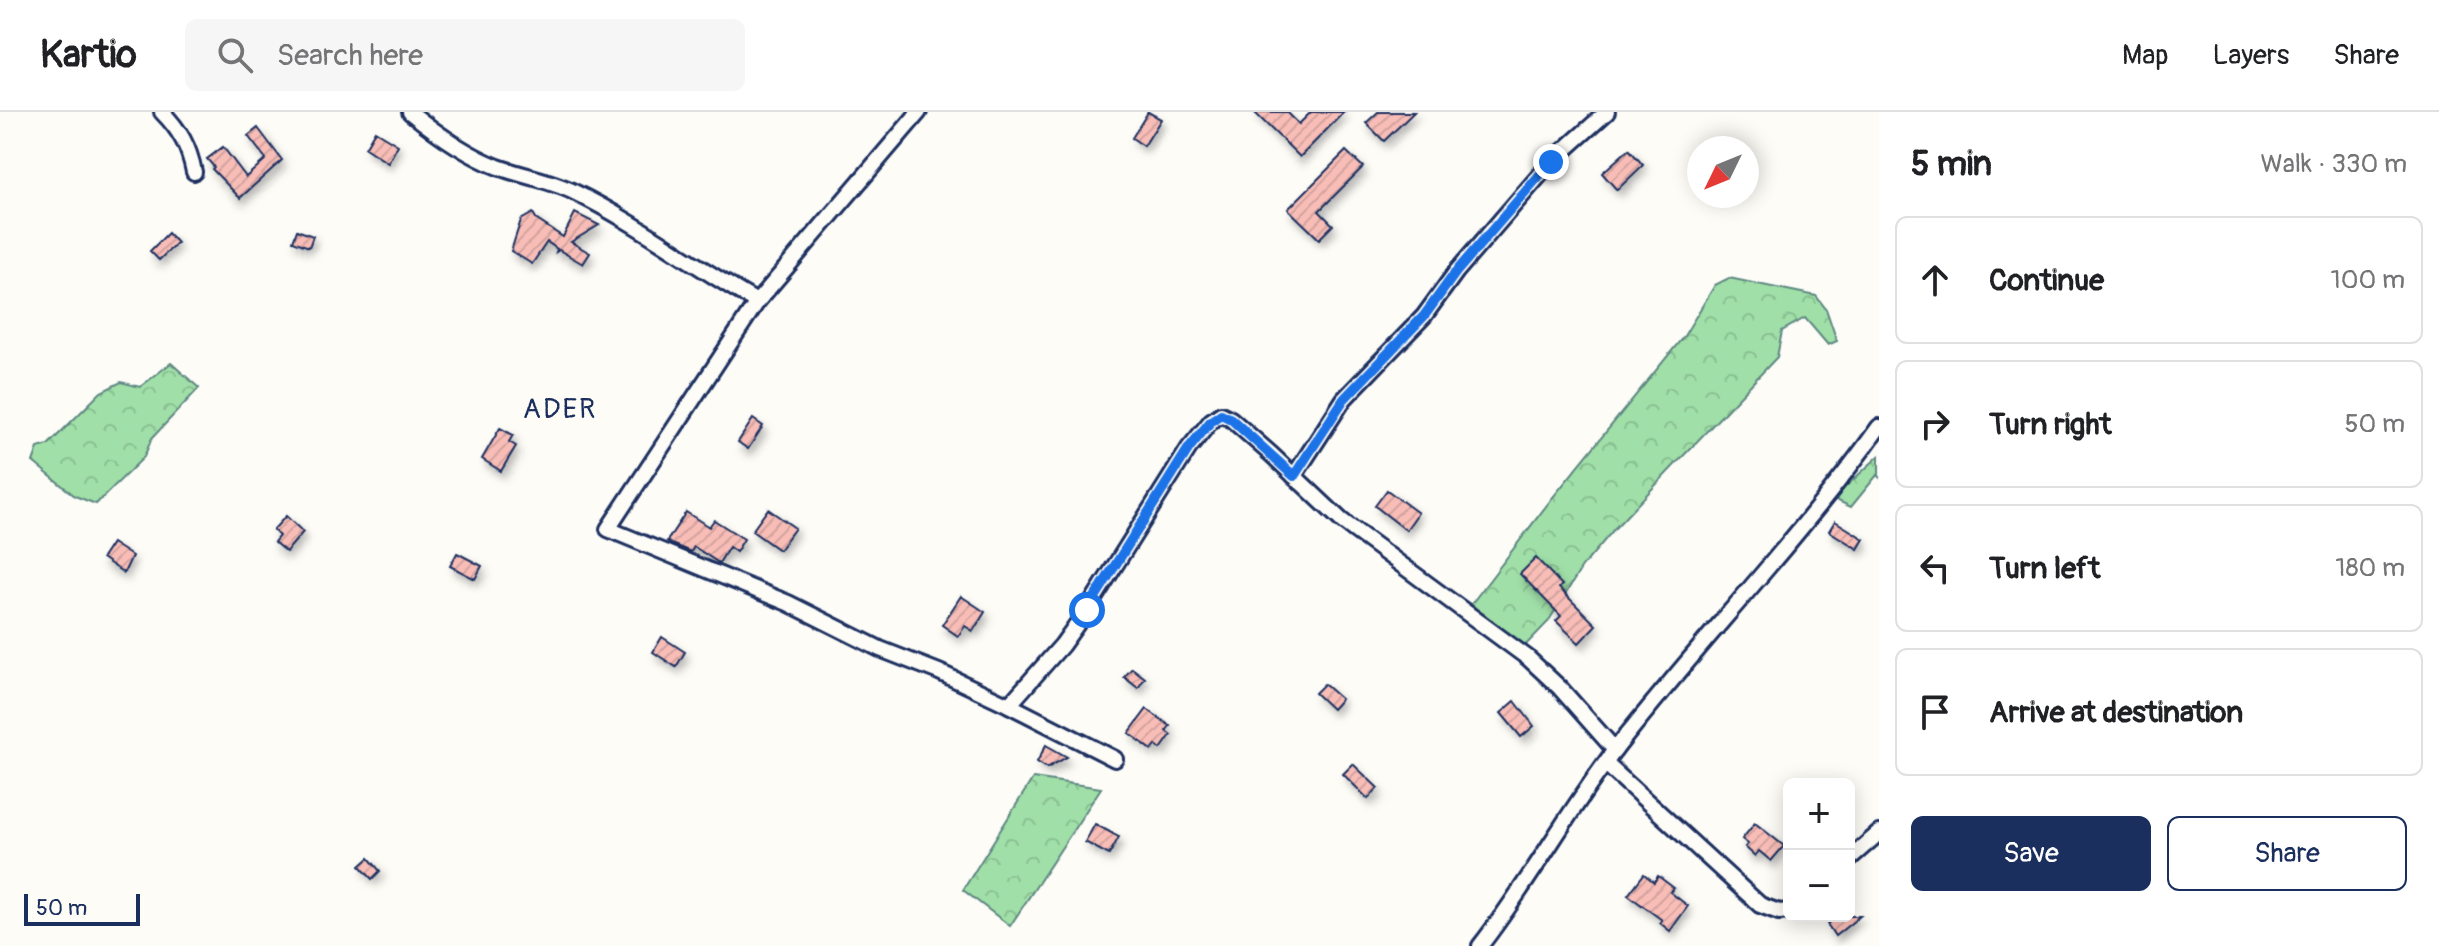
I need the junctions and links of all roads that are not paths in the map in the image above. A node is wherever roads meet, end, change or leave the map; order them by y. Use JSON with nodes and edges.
{"nodes":[{"id":1,"x":162,"y":112,"type":"edge"},
{"id":2,"x":410,"y":112,"type":"edge"},
{"id":3,"x":919,"y":112,"type":"edge"},
{"id":4,"x":1607,"y":112,"type":"edge"},
{"id":5,"x":194,"y":172,"type":"dead end"},
{"id":6,"x":757,"y":302,"type":"junction"},
{"id":7,"x":1879,"y":427,"type":"edge"},
{"id":8,"x":1294,"y":476,"type":"junction"},
{"id":9,"x":1009,"y":705,"type":"junction"},
{"id":10,"x":1615,"y":750,"type":"junction"},
{"id":11,"x":1115,"y":759,"type":"dead end"},
{"id":12,"x":1606,"y":764,"type":"junction"},
{"id":13,"x":1879,"y":833,"type":"edge"},
{"id":14,"x":1855,"y":854,"type":"edge"},
{"id":15,"x":1783,"y":912,"type":"edge"},
{"id":16,"x":1480,"y":946,"type":"edge"}],
"edges":[{"from":1,"to":5,"type":"street"},
{"from":2,"to":6,"type":"street"},
{"from":3,"to":6,"type":"street"},
{"from":4,"to":8,"type":"street"},
{"from":6,"to":9,"type":"street"},
{"from":7,"to":10,"type":"street"},
{"from":8,"to":9,"type":"street"},
{"from":8,"to":10,"type":"street"},
{"from":9,"to":11,"type":"street"},
{"from":10,"to":12,"type":"street"},
{"from":12,"to":15,"type":"street"},
{"from":12,"to":16,"type":"street"},
{"from":13,"to":14,"type":"street"}]}
